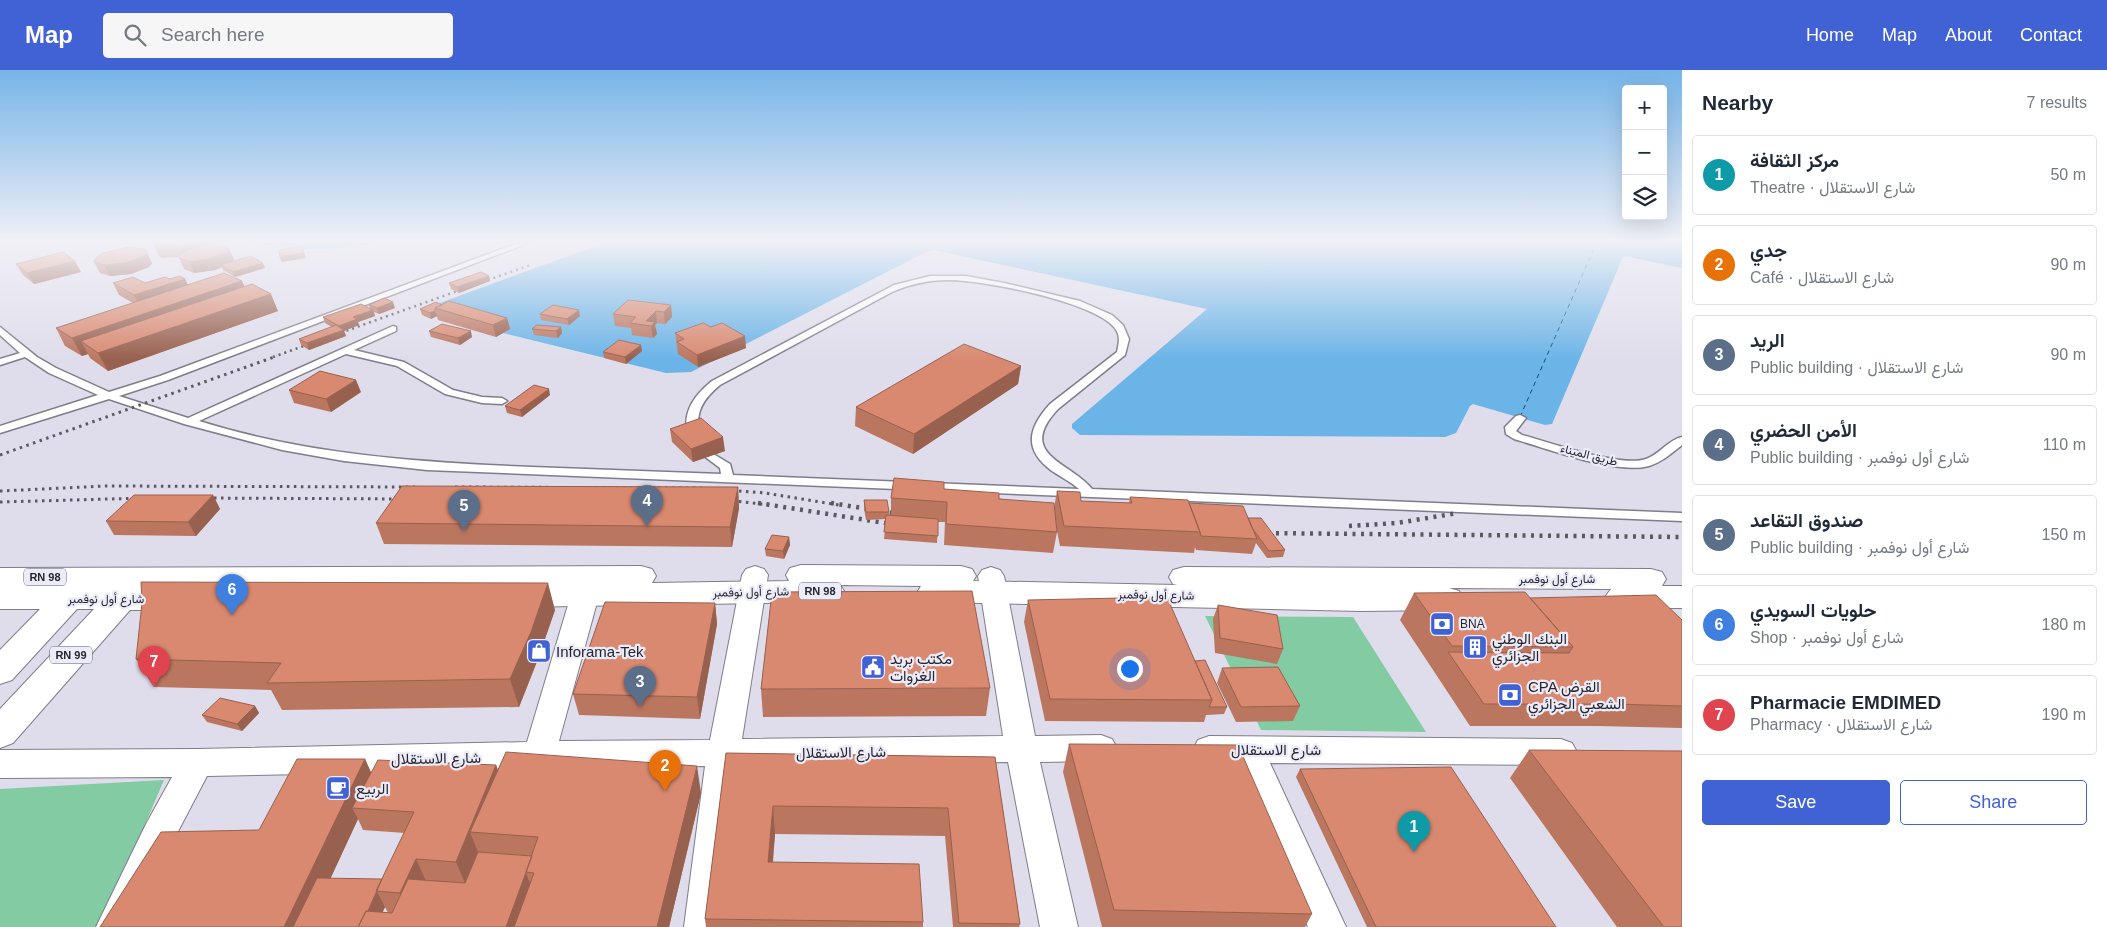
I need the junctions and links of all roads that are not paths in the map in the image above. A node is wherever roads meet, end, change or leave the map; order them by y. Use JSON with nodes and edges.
{"nodes":[{"id":1,"x":426,"y":280,"type":"edge"},
{"id":2,"x":921,"y":280,"type":"edge"},
{"id":3,"x":972,"y":280,"type":"edge"},
{"id":4,"x":393,"y":329,"type":"dead end"},
{"id":5,"x":0,"y":330,"type":"edge"},
{"id":6,"x":344,"y":351,"type":"junction"},
{"id":7,"x":26,"y":354,"type":"junction"},
{"id":8,"x":0,"y":362,"type":"edge"},
{"id":9,"x":110,"y":396,"type":"junction"},
{"id":10,"x":502,"y":401,"type":"dead end"},
{"id":11,"x":1520,"y":418,"type":"dead end"},
{"id":12,"x":188,"y":422,"type":"junction"},
{"id":13,"x":0,"y":430,"type":"edge"},
{"id":14,"x":693,"y":434,"type":"edge"},
{"id":15,"x":1682,"y":440,"type":"edge"},
{"id":16,"x":710,"y":456,"type":"edge"},
{"id":17,"x":728,"y":479,"type":"junction"},
{"id":18,"x":1089,"y":493,"type":"junction"},
{"id":19,"x":1682,"y":517,"type":"edge"},
{"id":20,"x":91,"y":577,"type":"junction"},
{"id":21,"x":0,"y":578,"type":"edge"},
{"id":22,"x":1682,"y":580,"type":"edge"},
{"id":23,"x":753,"y":583,"type":"junction"},
{"id":24,"x":992,"y":584,"type":"junction"},
{"id":25,"x":132,"y":588,"type":"junction"},
{"id":26,"x":1632,"y":588,"type":"junction"},
{"id":27,"x":585,"y":596,"type":"junction"},
{"id":28,"x":0,"y":598,"type":"edge"},
{"id":29,"x":68,"y":599,"type":"junction"},
{"id":30,"x":1675,"y":610,"type":"edge"},
{"id":31,"x":0,"y":671,"type":"edge"},
{"id":32,"x":0,"y":733,"type":"edge"},
{"id":33,"x":1021,"y":748,"type":"junction"},
{"id":34,"x":1130,"y":748,"type":"edge"},
{"id":35,"x":1179,"y":749,"type":"edge"},
{"id":36,"x":1248,"y":749,"type":"junction"},
{"id":37,"x":1585,"y":752,"type":"edge"},
{"id":38,"x":723,"y":754,"type":"junction"},
{"id":39,"x":539,"y":755,"type":"junction"},
{"id":40,"x":197,"y":763,"type":"junction"},
{"id":41,"x":0,"y":764,"type":"edge"},
{"id":42,"x":115,"y":927,"type":"edge"},
{"id":43,"x":703,"y":927,"type":"edge"},
{"id":44,"x":1060,"y":927,"type":"edge"},
{"id":45,"x":1327,"y":927,"type":"edge"}],
"edges":[{"from":1,"to":9,"type":"lane"},
{"from":2,"to":14,"type":"lane"},
{"from":3,"to":18,"type":"lane"},
{"from":4,"to":6,"type":"lane"},
{"from":5,"to":7,"type":"lane"},
{"from":6,"to":10,"type":"lane"},
{"from":6,"to":12,"type":"lane"},
{"from":7,"to":8,"type":"lane"},
{"from":7,"to":9,"type":"lane"},
{"from":9,"to":12,"type":"lane"},
{"from":9,"to":13,"type":"lane"},
{"from":11,"to":15,"type":"lane","name":"طريق الميناء"},
{"from":12,"to":17,"type":"lane"},
{"from":16,"to":17,"type":"lane"},
{"from":17,"to":18,"type":"lane"},
{"from":18,"to":19,"type":"lane"},
{"from":20,"to":21,"type":"main road","number":"RN 98"},
{"from":20,"to":25,"type":"main road","number":"RN 98"},
{"from":20,"to":29,"type":"main road"},
{"from":22,"to":26,"type":"main road","name":"شارع أول نوفمبر","number":"RN 98"},
{"from":23,"to":24,"type":"main road","name":"شارع أول نوفمبر","number":"RN 98"},
{"from":23,"to":25,"type":"main road","name":"شارع أول نوفمبر","number":"RN 98"},
{"from":23,"to":27,"type":"main road","name":"شارع أول نوفمبر","number":"RN 98"},
{"from":23,"to":38,"type":"street"},
{"from":24,"to":26,"type":"main road","name":"شارع أول نوفمبر","number":"RN 98"},
{"from":24,"to":33,"type":"street"},
{"from":25,"to":27,"type":"main road","name":"شارع أول نوفمبر","number":"RN 98"},
{"from":25,"to":29,"type":"main road","name":"شارع أول نوفمبر","number":"RN 98"},
{"from":25,"to":32,"type":"main road","number":"RN 99"},
{"from":26,"to":30,"type":"main road","name":"شارع أول نوفمبر","number":"RN 98"},
{"from":27,"to":39,"type":"street"},
{"from":28,"to":29,"type":"main road","name":"شارع أول نوفمبر","number":"RN 98"},
{"from":29,"to":31,"type":"main road"},
{"from":33,"to":34,"type":"street","name":"شارع الاستقلال"},
{"from":33,"to":38,"type":"street","name":"شارع الاستقلال"},
{"from":33,"to":44,"type":"street"},
{"from":35,"to":36,"type":"street","name":"شارع الاستقلال"},
{"from":36,"to":37,"type":"street","name":"شارع الاستقلال"},
{"from":36,"to":45,"type":"street"},
{"from":38,"to":39,"type":"street","name":"شارع الاستقلال"},
{"from":38,"to":43,"type":"street"},
{"from":39,"to":40,"type":"street","name":"شارع الاستقلال"},
{"from":40,"to":41,"type":"street","name":"شارع الاستقلال"},
{"from":40,"to":42,"type":"street"}]}
